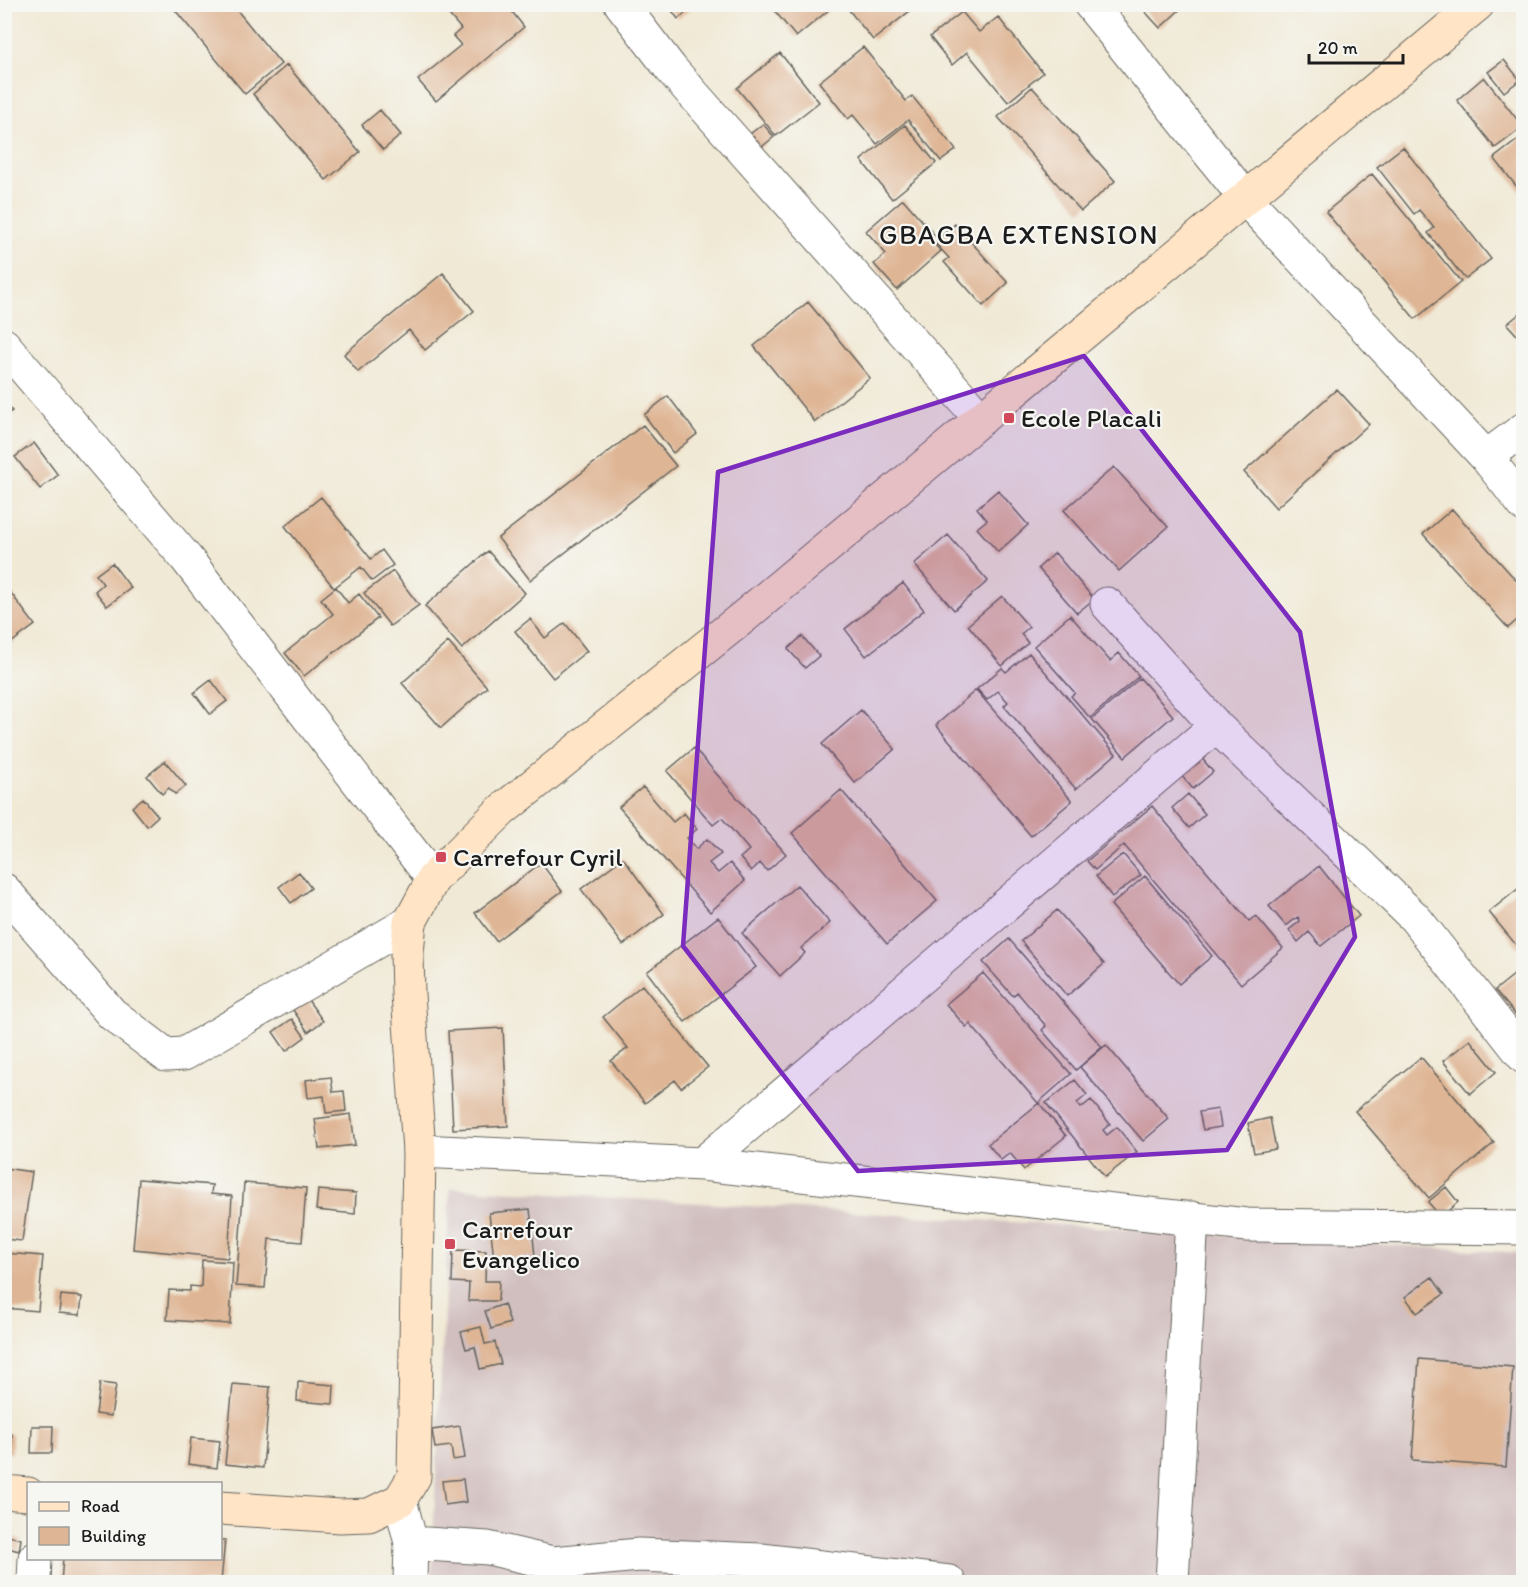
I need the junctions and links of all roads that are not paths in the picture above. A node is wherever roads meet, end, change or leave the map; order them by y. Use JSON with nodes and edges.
{"nodes":[{"id":1,"x":621,"y":4,"type":"edge"},
{"id":2,"x":1090,"y":4,"type":"edge"},
{"id":3,"x":1478,"y":4,"type":"edge"},
{"id":4,"x":1245,"y":199,"type":"junction"},
{"id":5,"x":4,"y":345,"type":"edge"},
{"id":6,"x":981,"y":419,"type":"junction"},
{"id":7,"x":1524,"y":429,"type":"edge"},
{"id":8,"x":1486,"y":457,"type":"junction"},
{"id":9,"x":1524,"y":505,"type":"edge"},
{"id":10,"x":1107,"y":604,"type":"dead end"},
{"id":11,"x":1216,"y":726,"type":"junction"},
{"id":12,"x":433,"y":879,"type":"junction"},
{"id":13,"x":4,"y":890,"type":"edge"},
{"id":14,"x":410,"y":922,"type":"junction"},
{"id":15,"x":1524,"y":1057,"type":"edge"},
{"id":16,"x":419,"y":1151,"type":"junction"},
{"id":17,"x":702,"y":1164,"type":"junction"},
{"id":18,"x":1191,"y":1218,"type":"junction"},
{"id":19,"x":1524,"y":1227,"type":"edge"},
{"id":20,"x":4,"y":1492,"type":"edge"},
{"id":21,"x":27,"y":1494,"type":"edge"},
{"id":22,"x":400,"y":1500,"type":"junction"},
{"id":23,"x":222,"y":1508,"type":"edge"},
{"id":24,"x":411,"y":1543,"type":"junction"},
{"id":25,"x":35,"y":1560,"type":"edge"},
{"id":26,"x":34,"y":1582,"type":"edge"},
{"id":27,"x":410,"y":1582,"type":"edge"},
{"id":28,"x":949,"y":1582,"type":"edge"},
{"id":29,"x":1172,"y":1582,"type":"edge"}],
"edges":[{"from":1,"to":6,"type":"street"},
{"from":2,"to":4,"type":"street"},
{"from":3,"to":4,"type":"street"},
{"from":4,"to":6,"type":"street"},
{"from":4,"to":8,"type":"street"},
{"from":5,"to":12,"type":"street"},
{"from":6,"to":12,"type":"street"},
{"from":7,"to":8,"type":"street"},
{"from":8,"to":9,"type":"street"},
{"from":10,"to":11,"type":"street"},
{"from":11,"to":15,"type":"street"},
{"from":11,"to":17,"type":"street"},
{"from":12,"to":14,"type":"street"},
{"from":13,"to":14,"type":"street"},
{"from":14,"to":16,"type":"street"},
{"from":16,"to":17,"type":"street"},
{"from":16,"to":22,"type":"street"},
{"from":17,"to":18,"type":"street"},
{"from":18,"to":19,"type":"street"},
{"from":18,"to":29,"type":"street"},
{"from":20,"to":21,"type":"street"},
{"from":22,"to":23,"type":"street"},
{"from":22,"to":24,"type":"street"},
{"from":24,"to":27,"type":"street"},
{"from":24,"to":28,"type":"street"},
{"from":25,"to":26,"type":"street"}]}
